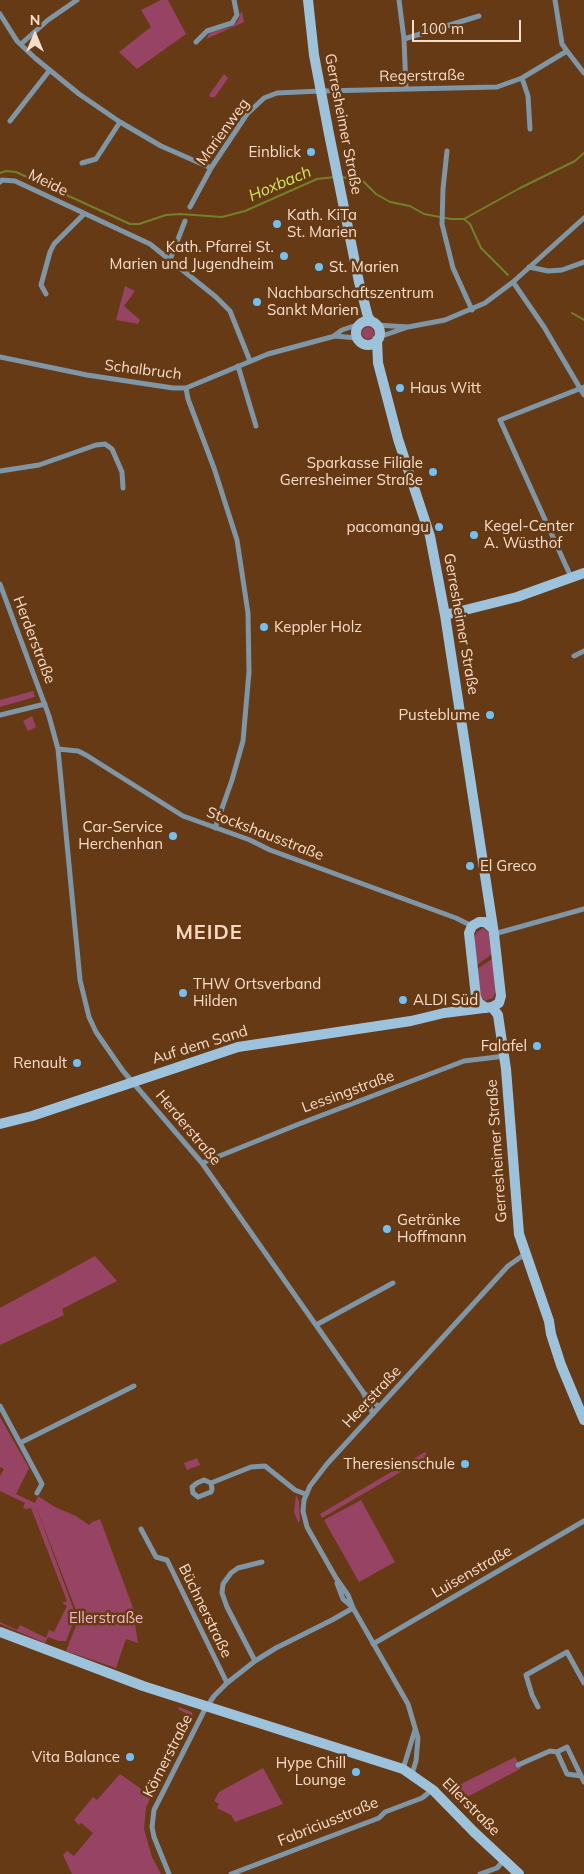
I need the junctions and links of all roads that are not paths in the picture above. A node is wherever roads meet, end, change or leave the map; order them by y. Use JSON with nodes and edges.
{"nodes":[{"id":1,"x":77,"y":0,"type":"edge"},
{"id":2,"x":234,"y":0,"type":"edge"},
{"id":3,"x":308,"y":0,"type":"edge"},
{"id":4,"x":399,"y":0,"type":"edge"},
{"id":5,"x":556,"y":0,"type":"edge"},
{"id":6,"x":0,"y":14,"type":"edge"},
{"id":7,"x":479,"y":16,"type":"dead end"},
{"id":8,"x":404,"y":39,"type":"junction"},
{"id":9,"x":196,"y":42,"type":"dead end"},
{"id":10,"x":21,"y":44,"type":"junction"},
{"id":11,"x":567,"y":51,"type":"junction"},
{"id":12,"x":49,"y":70,"type":"junction"},
{"id":13,"x":584,"y":73,"type":"edge"},
{"id":14,"x":522,"y":78,"type":"junction"},
{"id":15,"x":406,"y":89,"type":"junction"},
{"id":16,"x":321,"y":90,"type":"junction"},
{"id":17,"x":10,"y":121,"type":"dead end"},
{"id":18,"x":120,"y":122,"type":"junction"},
{"id":19,"x":530,"y":129,"type":"dead end"},
{"id":20,"x":447,"y":152,"type":"dead end"},
{"id":21,"x":82,"y":163,"type":"dead end"},
{"id":22,"x":210,"y":168,"type":"junction"},
{"id":23,"x":0,"y":182,"type":"edge"},
{"id":24,"x":190,"y":206,"type":"dead end"},
{"id":25,"x":84,"y":214,"type":"junction"},
{"id":26,"x":584,"y":218,"type":"edge"},
{"id":27,"x":185,"y":221,"type":"dead end"},
{"id":28,"x":170,"y":260,"type":"junction"},
{"id":29,"x":584,"y":262,"type":"edge"},
{"id":30,"x":530,"y":267,"type":"junction"},
{"id":31,"x":513,"y":282,"type":"junction"},
{"id":32,"x":46,"y":294,"type":"dead end"},
{"id":33,"x":472,"y":310,"type":"junction"},
{"id":34,"x":367,"y":323,"type":"junction"},
{"id":35,"x":408,"y":327,"type":"junction"},
{"id":36,"x":335,"y":336,"type":"junction"},
{"id":37,"x":356,"y":338,"type":"junction"},
{"id":38,"x":378,"y":339,"type":"junction"},
{"id":39,"x":366,"y":345,"type":"junction"},
{"id":40,"x":0,"y":357,"type":"edge"},
{"id":41,"x":250,"y":361,"type":"junction"},
{"id":42,"x":378,"y":364,"type":"junction"},
{"id":43,"x":238,"y":366,"type":"junction"},
{"id":44,"x":582,"y":387,"type":"edge"},
{"id":45,"x":186,"y":388,"type":"junction"},
{"id":46,"x":584,"y":395,"type":"edge"},
{"id":47,"x":256,"y":426,"type":"dead end"},
{"id":48,"x":0,"y":471,"type":"edge"},
{"id":49,"x":123,"y":488,"type":"dead end"},
{"id":50,"x":584,"y":572,"type":"edge"},
{"id":51,"x":571,"y":578,"type":"junction"},
{"id":52,"x":0,"y":584,"type":"edge"},
{"id":53,"x":445,"y":615,"type":"junction"},
{"id":54,"x":584,"y":651,"type":"edge"},
{"id":55,"x":574,"y":656,"type":"dead end"},
{"id":56,"x":45,"y":704,"type":"junction"},
{"id":57,"x":0,"y":715,"type":"edge"},
{"id":58,"x":58,"y":749,"type":"junction"},
{"id":59,"x":215,"y":828,"type":"junction"},
{"id":60,"x":487,"y":895,"type":"junction"},
{"id":61,"x":584,"y":908,"type":"edge"},
{"id":62,"x":476,"y":924,"type":"junction"},
{"id":63,"x":493,"y":931,"type":"junction"},
{"id":64,"x":476,"y":997,"type":"junction"},
{"id":65,"x":492,"y":1006,"type":"junction"},
{"id":66,"x":444,"y":1013,"type":"junction"},
{"id":67,"x":504,"y":1052,"type":"junction"},
{"id":68,"x":133,"y":1082,"type":"junction"},
{"id":69,"x":0,"y":1124,"type":"edge"},
{"id":70,"x":202,"y":1163,"type":"junction"},
{"id":71,"x":525,"y":1254,"type":"junction"},
{"id":72,"x":393,"y":1283,"type":"dead end"},
{"id":73,"x":316,"y":1325,"type":"junction"},
{"id":74,"x":134,"y":1386,"type":"dead end"},
{"id":75,"x":363,"y":1392,"type":"junction"},
{"id":76,"x":0,"y":1406,"type":"edge"},
{"id":77,"x":380,"y":1407,"type":"junction"},
{"id":78,"x":373,"y":1414,"type":"junction"},
{"id":79,"x":584,"y":1420,"type":"edge"},
{"id":80,"x":20,"y":1443,"type":"junction"},
{"id":81,"x":211,"y":1483,"type":"dead end"},
{"id":82,"x":37,"y":1493,"type":"dead end"},
{"id":83,"x":306,"y":1494,"type":"junction"},
{"id":84,"x":584,"y":1521,"type":"edge"},
{"id":85,"x":141,"y":1529,"type":"dead end"},
{"id":86,"x":262,"y":1562,"type":"dead end"},
{"id":87,"x":352,"y":1608,"type":"junction"},
{"id":88,"x":0,"y":1632,"type":"edge"},
{"id":89,"x":374,"y":1644,"type":"junction"},
{"id":90,"x":254,"y":1661,"type":"junction"},
{"id":91,"x":227,"y":1683,"type":"junction"},
{"id":92,"x":584,"y":1683,"type":"edge"},
{"id":93,"x":207,"y":1706,"type":"junction"},
{"id":94,"x":538,"y":1707,"type":"dead end"},
{"id":95,"x":415,"y":1730,"type":"junction"},
{"id":96,"x":557,"y":1752,"type":"junction"},
{"id":97,"x":518,"y":1765,"type":"dead end"},
{"id":98,"x":407,"y":1771,"type":"junction"},
{"id":99,"x":581,"y":1776,"type":"junction"},
{"id":100,"x":584,"y":1782,"type":"edge"},
{"id":101,"x":433,"y":1790,"type":"junction"},
{"id":102,"x":504,"y":1860,"type":"junction"},
{"id":103,"x":169,"y":1874,"type":"edge"},
{"id":104,"x":230,"y":1874,"type":"edge"},
{"id":105,"x":480,"y":1874,"type":"edge"},
{"id":106,"x":519,"y":1874,"type":"edge"}],
"edges":[{"from":1,"to":10,"type":"street"},
{"from":2,"to":9,"type":"street"},
{"from":3,"to":16,"type":"street","name":"Gerresheimer Straße"},
{"from":4,"to":8,"type":"street"},
{"from":5,"to":11,"type":"street"},
{"from":6,"to":10,"type":"street"},
{"from":7,"to":8,"type":"street"},
{"from":8,"to":15,"type":"street"},
{"from":10,"to":12,"type":"street"},
{"from":11,"to":13,"type":"street"},
{"from":11,"to":14,"type":"street","name":"Regerstraße"},
{"from":12,"to":17,"type":"street"},
{"from":12,"to":18,"type":"street"},
{"from":14,"to":15,"type":"street","name":"Regerstraße"},
{"from":14,"to":19,"type":"street"},
{"from":15,"to":16,"type":"street","name":"Regerstraße"},
{"from":16,"to":22,"type":"street","name":"Marienweg"},
{"from":16,"to":34,"type":"street","name":"Gerresheimer Straße"},
{"from":18,"to":21,"type":"street"},
{"from":18,"to":22,"type":"street"},
{"from":20,"to":33,"type":"street"},
{"from":22,"to":24,"type":"street","name":"Marienweg"},
{"from":23,"to":25,"type":"street","name":"Meide"},
{"from":25,"to":28,"type":"street","name":"Meide"},
{"from":25,"to":32,"type":"street"},
{"from":26,"to":30,"type":"street"},
{"from":27,"to":28,"type":"street"},
{"from":28,"to":41,"type":"street","name":"Meide"},
{"from":29,"to":30,"type":"street"},
{"from":30,"to":31,"type":"street"},
{"from":31,"to":33,"type":"street"},
{"from":31,"to":44,"type":"street"},
{"from":33,"to":35,"type":"street"},
{"from":34,"to":35,"type":"street"},
{"from":34,"to":36,"type":"street","name":"Schalbruch"},
{"from":34,"to":37,"type":"street"},
{"from":34,"to":38,"type":"street"},
{"from":35,"to":38,"type":"street"},
{"from":36,"to":37,"type":"street","name":"Schalbruch"},
{"from":36,"to":41,"type":"street","name":"Schalbruch"},
{"from":37,"to":39,"type":"street"},
{"from":38,"to":39,"type":"street"},
{"from":38,"to":42,"type":"street","name":"Gerresheimer Straße"},
{"from":39,"to":42,"type":"street","name":"Gerresheimer Straße"},
{"from":40,"to":45,"type":"street","name":"Schalbruch"},
{"from":41,"to":43,"type":"street","name":"Schalbruch"},
{"from":42,"to":53,"type":"street","name":"Gerresheimer Straße"},
{"from":43,"to":45,"type":"street","name":"Schalbruch"},
{"from":43,"to":47,"type":"street"},
{"from":44,"to":46,"type":"street"},
{"from":44,"to":51,"type":"street"},
{"from":45,"to":59,"type":"street"},
{"from":48,"to":49,"type":"street"},
{"from":50,"to":51,"type":"street"},
{"from":51,"to":53,"type":"street"},
{"from":52,"to":56,"type":"street","name":"Herderstraße"},
{"from":53,"to":60,"type":"street","name":"Gerresheimer Straße"},
{"from":54,"to":55,"type":"street"},
{"from":56,"to":57,"type":"street","name":"Herderstraße"},
{"from":56,"to":58,"type":"street","name":"Herderstraße"},
{"from":58,"to":59,"type":"street","name":"Stockshausstraße"},
{"from":58,"to":68,"type":"street","name":"Herderstraße"},
{"from":59,"to":62,"type":"street","name":"Stockshausstraße"},
{"from":60,"to":62,"type":"street","name":"Gerresheimer Straße"},
{"from":60,"to":63,"type":"street","name":"Gerresheimer Straße"},
{"from":61,"to":63,"type":"street"},
{"from":62,"to":63,"type":"street"},
{"from":62,"to":64,"type":"street","name":"Gerresheimer Straße"},
{"from":63,"to":65,"type":"street","name":"Gerresheimer Straße"},
{"from":64,"to":65,"type":"street","name":"Gerresheimer Straße"},
{"from":64,"to":66,"type":"street","name":"Auf dem Sand"},
{"from":65,"to":66,"type":"street","name":"Auf dem Sand"},
{"from":65,"to":67,"type":"street","name":"Gerresheimer Straße"},
{"from":66,"to":68,"type":"street","name":"Auf dem Sand"},
{"from":67,"to":70,"type":"street","name":"Lessingstraße"},
{"from":67,"to":71,"type":"street","name":"Gerresheimer Straße"},
{"from":68,"to":69,"type":"street","name":"Auf dem Sand"},
{"from":68,"to":70,"type":"street","name":"Herderstraße"},
{"from":70,"to":73,"type":"street","name":"Herderstraße"},
{"from":71,"to":77,"type":"street","name":"Heerstraße"},
{"from":71,"to":79,"type":"street","name":"Gerresheimer Straße"},
{"from":72,"to":73,"type":"street"},
{"from":73,"to":75,"type":"street","name":"Herderstraße"},
{"from":74,"to":80,"type":"street"},
{"from":75,"to":77,"type":"street","name":"Herderstraße"},
{"from":75,"to":78,"type":"street","name":"Herderstraße"},
{"from":76,"to":80,"type":"street"},
{"from":77,"to":78,"type":"street","name":"Heerstraße"},
{"from":78,"to":83,"type":"street","name":"Heerstraße"},
{"from":80,"to":82,"type":"street"},
{"from":81,"to":83,"type":"street"},
{"from":83,"to":87,"type":"street"},
{"from":84,"to":89,"type":"street","name":"Luisenstraße"},
{"from":85,"to":91,"type":"street","name":"Büchnerstraße"},
{"from":86,"to":90,"type":"street"},
{"from":87,"to":89,"type":"street"},
{"from":87,"to":90,"type":"street","name":"Körnerstraße"},
{"from":88,"to":93,"type":"street","name":"Ellerstraße"},
{"from":89,"to":95,"type":"street"},
{"from":90,"to":91,"type":"street","name":"Körnerstraße"},
{"from":91,"to":93,"type":"street","name":"Körnerstraße"},
{"from":92,"to":94,"type":"street"},
{"from":93,"to":98,"type":"street","name":"Ellerstraße"},
{"from":93,"to":103,"type":"street","name":"Körnerstraße"},
{"from":95,"to":98,"type":"street"},
{"from":95,"to":98,"type":"street"},
{"from":96,"to":97,"type":"street"},
{"from":96,"to":99,"type":"street"},
{"from":96,"to":99,"type":"street"},
{"from":98,"to":101,"type":"street","name":"Ellerstraße"},
{"from":99,"to":100,"type":"street"},
{"from":101,"to":102,"type":"street","name":"Ellerstraße"},
{"from":101,"to":104,"type":"street","name":"Fabriciusstraße"},
{"from":102,"to":105,"type":"street"},
{"from":102,"to":106,"type":"street","name":"Ellerstraße"}]}
